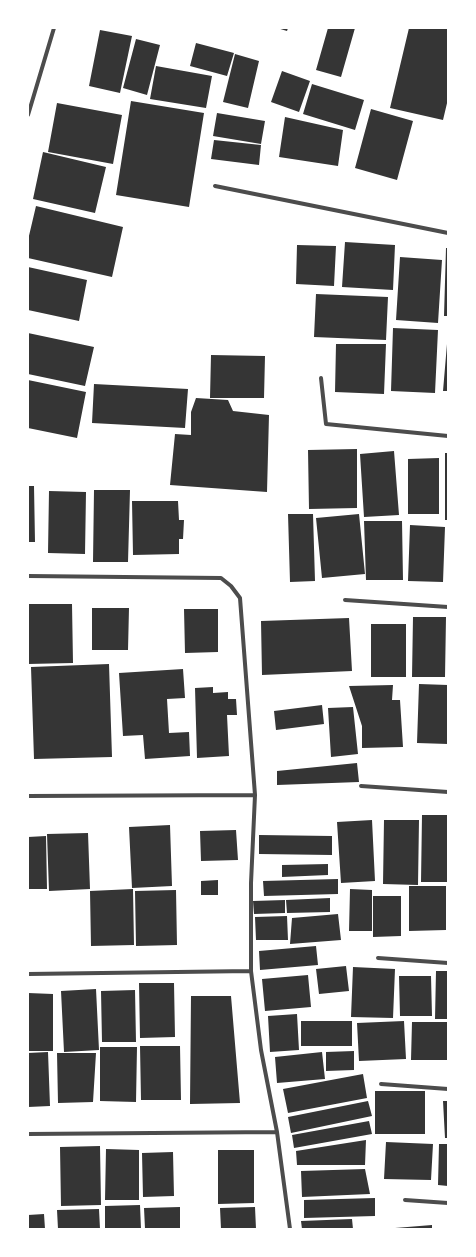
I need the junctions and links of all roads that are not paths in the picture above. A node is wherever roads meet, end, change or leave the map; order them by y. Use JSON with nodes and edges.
{"nodes":[{"id":1,"x":54,"y":28,"type":"edge"},
{"id":2,"x":28,"y":114,"type":"edge"},
{"id":3,"x":215,"y":186,"type":"dead end"},
{"id":4,"x":448,"y":233,"type":"edge"},
{"id":5,"x":321,"y":378,"type":"dead end"},
{"id":6,"x":448,"y":436,"type":"edge"},
{"id":7,"x":28,"y":576,"type":"edge"},
{"id":8,"x":345,"y":600,"type":"dead end"},
{"id":9,"x":448,"y":607,"type":"edge"},
{"id":10,"x":361,"y":786,"type":"dead end"},
{"id":11,"x":448,"y":792,"type":"edge"},
{"id":12,"x":254,"y":795,"type":"junction"},
{"id":13,"x":28,"y":796,"type":"edge"},
{"id":14,"x":378,"y":958,"type":"dead end"},
{"id":15,"x":448,"y":963,"type":"edge"},
{"id":16,"x":252,"y":971,"type":"junction"},
{"id":17,"x":28,"y":974,"type":"edge"},
{"id":18,"x":381,"y":1084,"type":"dead end"},
{"id":19,"x":448,"y":1088,"type":"edge"},
{"id":20,"x":276,"y":1132,"type":"junction"},
{"id":21,"x":28,"y":1134,"type":"edge"},
{"id":22,"x":406,"y":1200,"type":"dead end"},
{"id":23,"x":448,"y":1203,"type":"edge"},
{"id":24,"x":290,"y":1229,"type":"edge"}],
"edges":[{"from":1,"to":2,"type":"street"},
{"from":3,"to":4,"type":"street"},
{"from":5,"to":6,"type":"street"},
{"from":7,"to":12,"type":"street"},
{"from":8,"to":9,"type":"street"},
{"from":10,"to":11,"type":"street"},
{"from":12,"to":13,"type":"street"},
{"from":12,"to":16,"type":"street"},
{"from":14,"to":15,"type":"street"},
{"from":16,"to":17,"type":"street"},
{"from":16,"to":20,"type":"street"},
{"from":18,"to":19,"type":"street"},
{"from":20,"to":21,"type":"street"},
{"from":20,"to":24,"type":"street"},
{"from":22,"to":23,"type":"street"}]}
